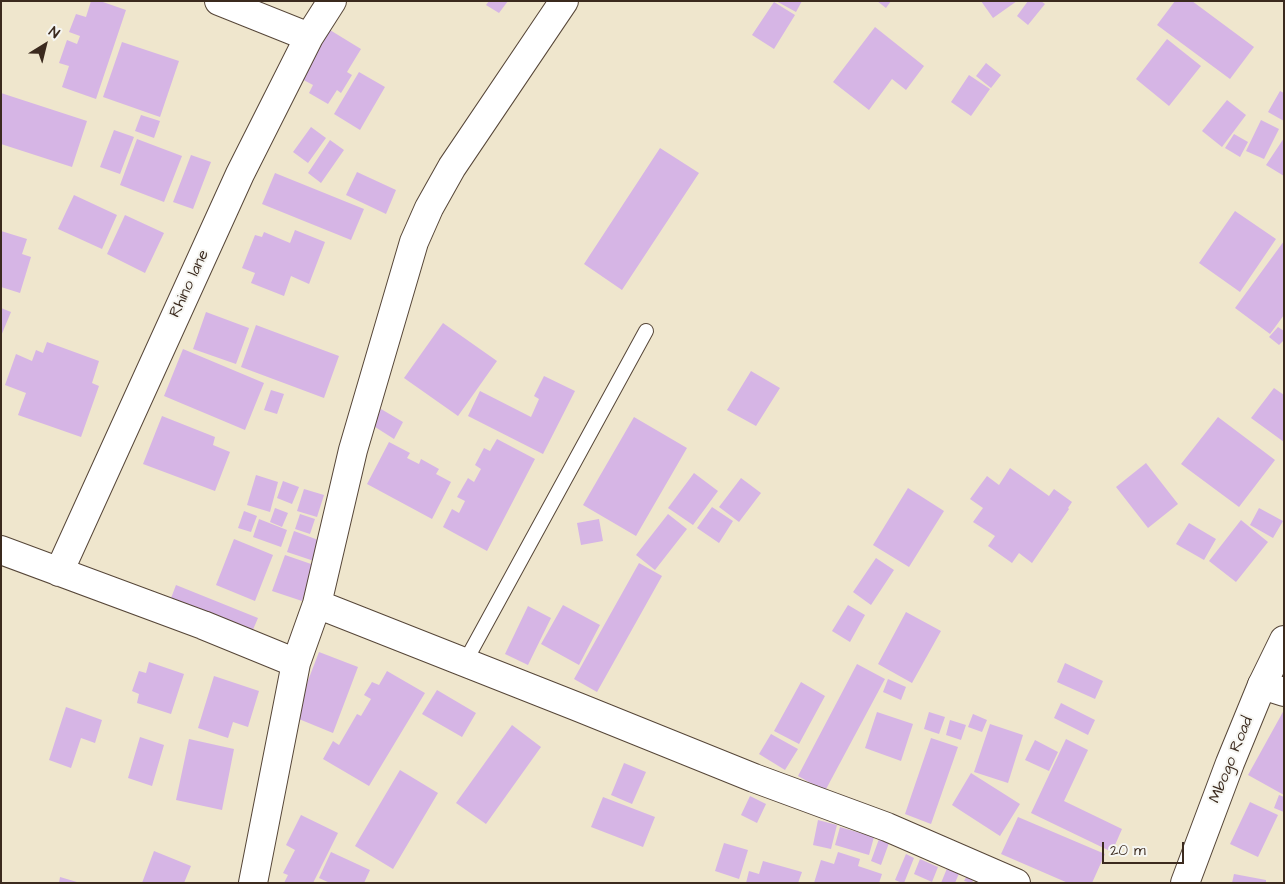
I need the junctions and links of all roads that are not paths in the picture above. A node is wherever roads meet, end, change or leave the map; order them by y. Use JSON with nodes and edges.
{"nodes":[{"id":1,"x":219,"y":1,"type":"edge"},
{"id":2,"x":332,"y":1,"type":"edge"},
{"id":3,"x":564,"y":1,"type":"edge"},
{"id":4,"x":309,"y":37,"type":"junction"},
{"id":5,"x":646,"y":331,"type":"dead end"},
{"id":6,"x":1,"y":550,"type":"edge"},
{"id":7,"x":58,"y":572,"type":"junction"},
{"id":8,"x":317,"y":604,"type":"junction"},
{"id":9,"x":1284,"y":640,"type":"edge"},
{"id":10,"x":465,"y":662,"type":"junction"},
{"id":11,"x":296,"y":663,"type":"junction"},
{"id":12,"x":1273,"y":689,"type":"edge"},
{"id":13,"x":252,"y":883,"type":"edge"},
{"id":14,"x":1016,"y":883,"type":"edge"},
{"id":15,"x":1185,"y":883,"type":"edge"}],
"edges":[{"from":1,"to":4,"type":"street"},
{"from":2,"to":4,"type":"street","name":"Rhino lane"},
{"from":3,"to":8,"type":"street"},
{"from":4,"to":7,"type":"street","name":"Rhino lane"},
{"from":5,"to":10,"type":"lane"},
{"from":6,"to":7,"type":"street"},
{"from":7,"to":11,"type":"street"},
{"from":8,"to":10,"type":"street"},
{"from":8,"to":11,"type":"street"},
{"from":9,"to":12,"type":"street","name":"Mbogo Road"},
{"from":10,"to":14,"type":"street"},
{"from":11,"to":13,"type":"street"},
{"from":12,"to":15,"type":"street","name":"Mbogo Road"}]}
